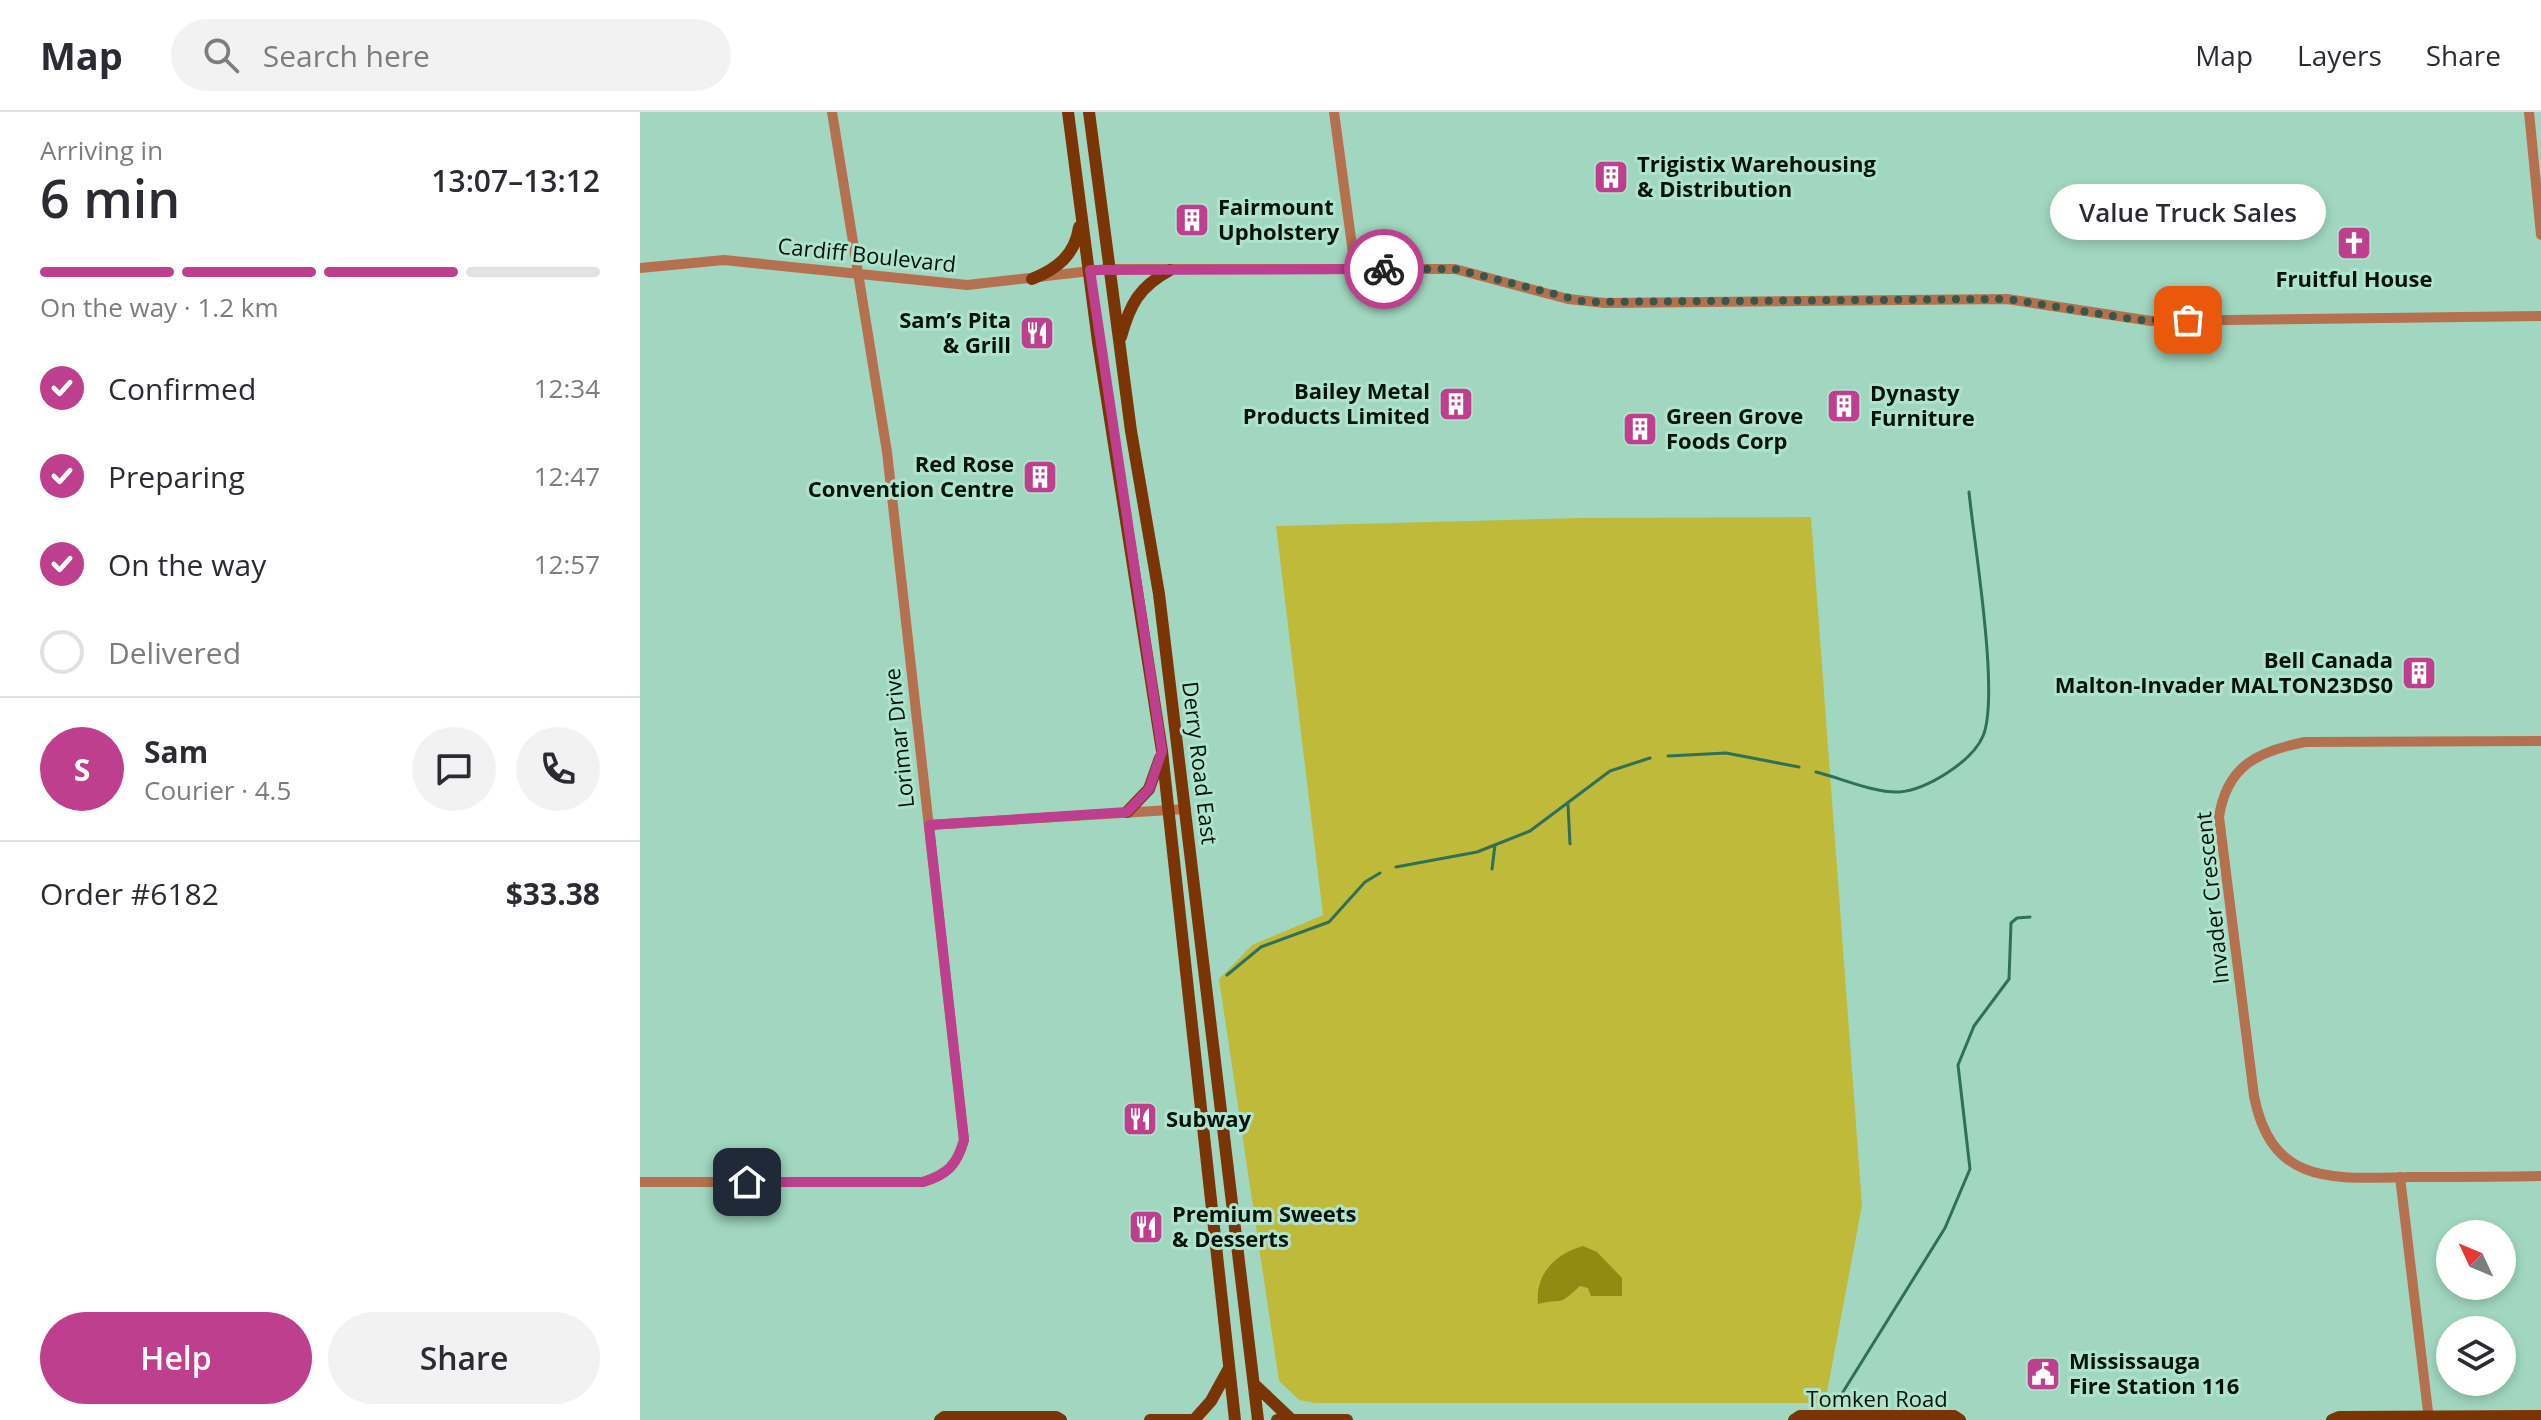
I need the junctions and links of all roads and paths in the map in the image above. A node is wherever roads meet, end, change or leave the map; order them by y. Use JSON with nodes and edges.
{"nodes":[{"id":1,"x":832,"y":112,"type":"edge"},
{"id":2,"x":1068,"y":112,"type":"edge"},
{"id":3,"x":1089,"y":112,"type":"edge"},
{"id":4,"x":1334,"y":112,"type":"edge"},
{"id":5,"x":2529,"y":112,"type":"edge"},
{"id":6,"x":1081,"y":212,"type":"junction"},
{"id":7,"x":2541,"y":235,"type":"edge"},
{"id":8,"x":640,"y":268,"type":"edge"},
{"id":9,"x":1355,"y":268,"type":"junction"},
{"id":10,"x":1108,"y":269,"type":"junction"},
{"id":11,"x":1090,"y":270,"type":"junction"},
{"id":12,"x":1170,"y":270,"type":"junction"},
{"id":13,"x":857,"y":275,"type":"junction"},
{"id":14,"x":1032,"y":279,"type":"junction"},
{"id":15,"x":2541,"y":316,"type":"edge"},
{"id":16,"x":1119,"y":344,"type":"junction"},
{"id":17,"x":2541,"y":741,"type":"edge"},
{"id":18,"x":1162,"y":751,"type":"junction"},
{"id":19,"x":1186,"y":809,"type":"junction"},
{"id":20,"x":1167,"y":810,"type":"junction"},
{"id":21,"x":1127,"y":812,"type":"junction"},
{"id":22,"x":929,"y":825,"type":"junction"},
{"id":23,"x":2541,"y":1176,"type":"edge"},
{"id":24,"x":2400,"y":1177,"type":"junction"},
{"id":25,"x":640,"y":1182,"type":"edge"},
{"id":26,"x":1228,"y":1370,"type":"junction"},
{"id":27,"x":1254,"y":1384,"type":"junction"},
{"id":28,"x":2541,"y":1416,"type":"edge"},
{"id":29,"x":1005,"y":1418,"type":"edge"},
{"id":30,"x":1873,"y":1418,"type":"edge"},
{"id":31,"x":2428,"y":1418,"type":"edge"},
{"id":32,"x":1291,"y":1419,"type":"edge"},
{"id":33,"x":940,"y":1420,"type":"edge"},
{"id":34,"x":1061,"y":1420,"type":"edge"},
{"id":35,"x":1150,"y":1420,"type":"edge"},
{"id":36,"x":1194,"y":1420,"type":"edge"},
{"id":37,"x":1235,"y":1420,"type":"edge"},
{"id":38,"x":1258,"y":1420,"type":"edge"},
{"id":39,"x":1277,"y":1420,"type":"edge"},
{"id":40,"x":1347,"y":1420,"type":"edge"},
{"id":41,"x":1794,"y":1420,"type":"edge"},
{"id":42,"x":1960,"y":1420,"type":"edge"},
{"id":43,"x":2332,"y":1420,"type":"edge"}],
"edges":[{"from":1,"to":13,"type":"street","name":"Lorimar Drive"},
{"from":2,"to":6,"type":"main road","name":"Derry Road East"},
{"from":3,"to":10,"type":"main road","name":"Derry Road East"},
{"from":4,"to":9,"type":"street"},
{"from":5,"to":7,"type":"street"},
{"from":6,"to":11,"type":"main road","name":"Derry Road East"},
{"from":6,"to":14,"type":"main road"},
{"from":8,"to":13,"type":"street","name":"Cardiff Boulevard"},
{"from":9,"to":12,"type":"street","name":"Cardiff Boulevard"},
{"from":9,"to":15,"type":"street","name":"Cardiff Boulevard"},
{"from":10,"to":11,"type":"street","name":"Cardiff Boulevard"},
{"from":10,"to":12,"type":"street","name":"Cardiff Boulevard"},
{"from":10,"to":16,"type":"main road","name":"Derry Road East"},
{"from":11,"to":14,"type":"street","name":"Cardiff Boulevard"},
{"from":11,"to":18,"type":"main road","name":"Derry Road East"},
{"from":12,"to":16,"type":"main road"},
{"from":13,"to":14,"type":"street","name":"Cardiff Boulevard"},
{"from":13,"to":22,"type":"street","name":"Lorimar Drive"},
{"from":16,"to":19,"type":"main road","name":"Derry Road East"},
{"from":17,"to":24,"type":"street","name":"Invader Crescent"},
{"from":18,"to":20,"type":"main road","name":"Derry Road East"},
{"from":18,"to":21,"type":"main road"},
{"from":19,"to":20,"type":"street"},
{"from":19,"to":27,"type":"main road","name":"Derry Road East"},
{"from":20,"to":21,"type":"street"},
{"from":20,"to":26,"type":"main road","name":"Derry Road East"},
{"from":21,"to":22,"type":"street"},
{"from":22,"to":25,"type":"street","name":"Lorimar Drive"},
{"from":23,"to":24,"type":"street","name":"Invader Crescent"},
{"from":24,"to":31,"type":"street"},
{"from":26,"to":36,"type":"main road"},
{"from":26,"to":37,"type":"main road","name":"Derry Road East"},
{"from":27,"to":32,"type":"main road"},
{"from":27,"to":38,"type":"main road","name":"Derry Road East"},
{"from":28,"to":31,"type":"main road"},
{"from":29,"to":33,"type":"main road"},
{"from":29,"to":34,"type":"main road"},
{"from":30,"to":41,"type":"main road","name":"Tomken Road"},
{"from":30,"to":42,"type":"main road","name":"Tomken Road"},
{"from":31,"to":43,"type":"main road"},
{"from":32,"to":39,"type":"main road"},
{"from":32,"to":40,"type":"main road"},
{"from":35,"to":36,"type":"main road"}]}
